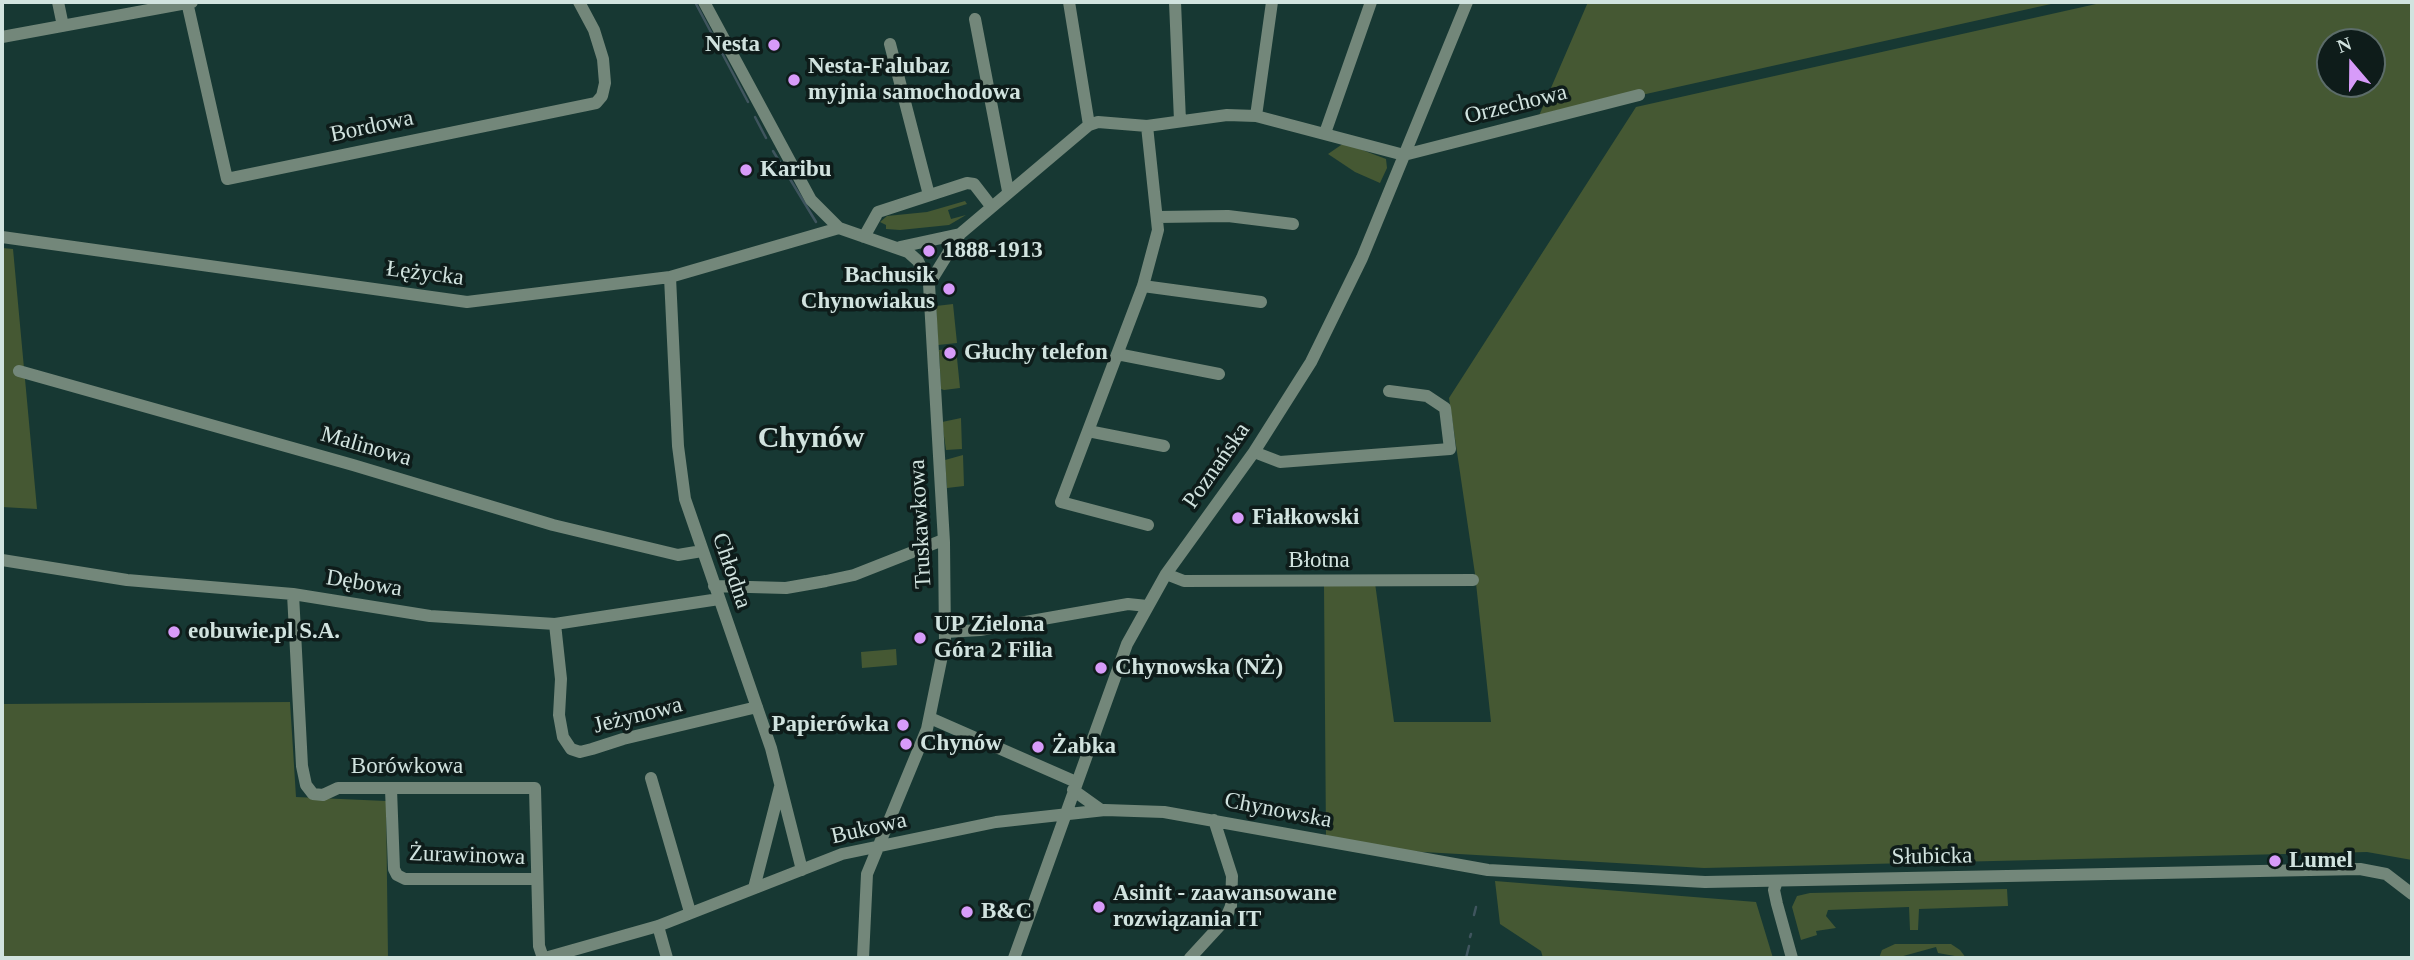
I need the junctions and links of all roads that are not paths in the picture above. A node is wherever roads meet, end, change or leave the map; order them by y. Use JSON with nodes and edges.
{"nodes":[{"id":1,"x":58,"y":2,"type":"edge"},
{"id":2,"x":189,"y":2,"type":"edge"},
{"id":3,"x":579,"y":2,"type":"edge"},
{"id":4,"x":704,"y":2,"type":"edge"},
{"id":5,"x":1069,"y":2,"type":"edge"},
{"id":6,"x":1175,"y":2,"type":"edge"},
{"id":7,"x":1272,"y":2,"type":"edge"},
{"id":8,"x":1371,"y":2,"type":"edge"},
{"id":9,"x":1467,"y":2,"type":"edge"},
{"id":10,"x":975,"y":19,"type":"dead end"},
{"id":11,"x":63,"y":26,"type":"junction"},
{"id":12,"x":2,"y":37,"type":"edge"},
{"id":13,"x":890,"y":44,"type":"dead end"},
{"id":14,"x":1639,"y":95,"type":"dead end"},
{"id":15,"x":1256,"y":116,"type":"junction"},
{"id":16,"x":1180,"y":121,"type":"junction"},
{"id":17,"x":1089,"y":125,"type":"junction"},
{"id":18,"x":1147,"y":126,"type":"junction"},
{"id":19,"x":1325,"y":133,"type":"junction"},
{"id":20,"x":1404,"y":155,"type":"junction"},
{"id":21,"x":1008,"y":191,"type":"junction"},
{"id":22,"x":929,"y":195,"type":"junction"},
{"id":23,"x":991,"y":206,"type":"junction"},
{"id":24,"x":1158,"y":217,"type":"junction"},
{"id":25,"x":1293,"y":224,"type":"dead end"},
{"id":26,"x":839,"y":228,"type":"junction"},
{"id":27,"x":960,"y":234,"type":"junction"},
{"id":28,"x":2,"y":237,"type":"edge"},
{"id":29,"x":864,"y":237,"type":"junction"},
{"id":30,"x":900,"y":247,"type":"junction"},
{"id":31,"x":670,"y":277,"type":"junction"},
{"id":32,"x":929,"y":284,"type":"junction"},
{"id":33,"x":1143,"y":286,"type":"junction"},
{"id":34,"x":1261,"y":302,"type":"dead end"},
{"id":35,"x":1117,"y":354,"type":"junction"},
{"id":36,"x":19,"y":371,"type":"dead end"},
{"id":37,"x":1219,"y":374,"type":"dead end"},
{"id":38,"x":1389,"y":391,"type":"dead end"},
{"id":39,"x":1088,"y":431,"type":"junction"},
{"id":40,"x":1164,"y":446,"type":"dead end"},
{"id":41,"x":1254,"y":452,"type":"junction"},
{"id":42,"x":1148,"y":525,"type":"dead end"},
{"id":43,"x":943,"y":540,"type":"junction"},
{"id":44,"x":702,"y":551,"type":"junction"},
{"id":45,"x":2,"y":561,"type":"edge"},
{"id":46,"x":1166,"y":574,"type":"junction"},
{"id":47,"x":1473,"y":580,"type":"dead end"},
{"id":48,"x":714,"y":586,"type":"junction"},
{"id":49,"x":293,"y":594,"type":"junction"},
{"id":50,"x":719,"y":599,"type":"junction"},
{"id":51,"x":1147,"y":606,"type":"junction"},
{"id":52,"x":555,"y":624,"type":"junction"},
{"id":53,"x":946,"y":632,"type":"junction"},
{"id":54,"x":757,"y":707,"type":"junction"},
{"id":55,"x":930,"y":718,"type":"junction"},
{"id":56,"x":651,"y":778,"type":"dead end"},
{"id":57,"x":781,"y":785,"type":"junction"},
{"id":58,"x":1075,"y":786,"type":"junction"},
{"id":59,"x":391,"y":789,"type":"junction"},
{"id":60,"x":1101,"y":810,"type":"junction"},
{"id":61,"x":1064,"y":816,"type":"junction"},
{"id":62,"x":1214,"y":820,"type":"junction"},
{"id":63,"x":876,"y":847,"type":"junction"},
{"id":64,"x":1446,"y":864,"type":"joint"},
{"id":65,"x":802,"y":870,"type":"junction"},
{"id":66,"x":537,"y":879,"type":"junction"},
{"id":67,"x":1777,"y":881,"type":"junction"},
{"id":68,"x":754,"y":888,"type":"junction"},
{"id":69,"x":2412,"y":894,"type":"edge"},
{"id":70,"x":690,"y":912,"type":"junction"},
{"id":71,"x":658,"y":926,"type":"junction"},
{"id":72,"x":544,"y":958,"type":"edge"},
{"id":73,"x":667,"y":958,"type":"edge"},
{"id":74,"x":863,"y":958,"type":"edge"},
{"id":75,"x":1014,"y":958,"type":"edge"},
{"id":76,"x":1190,"y":958,"type":"edge"},
{"id":77,"x":1792,"y":958,"type":"edge"}],
"edges":[{"from":1,"to":11,"type":"street"},
{"from":2,"to":3,"type":"street","name":"Bordowa"},
{"from":2,"to":11,"type":"street"},
{"from":4,"to":26,"type":"street"},
{"from":5,"to":17,"type":"street"},
{"from":6,"to":16,"type":"street"},
{"from":7,"to":15,"type":"street"},
{"from":8,"to":19,"type":"street"},
{"from":9,"to":20,"type":"street","name":"Poznańska"},
{"from":10,"to":21,"type":"street"},
{"from":11,"to":12,"type":"street"},
{"from":13,"to":22,"type":"street"},
{"from":14,"to":20,"type":"street","name":"Orzechowa"},
{"from":15,"to":16,"type":"street"},
{"from":15,"to":19,"type":"street"},
{"from":16,"to":18,"type":"street"},
{"from":17,"to":18,"type":"street"},
{"from":17,"to":21,"type":"street"},
{"from":18,"to":24,"type":"street"},
{"from":19,"to":20,"type":"street"},
{"from":20,"to":41,"type":"street","name":"Poznańska"},
{"from":21,"to":23,"type":"street"},
{"from":22,"to":23,"type":"street"},
{"from":22,"to":29,"type":"street"},
{"from":23,"to":27,"type":"street"},
{"from":24,"to":25,"type":"street"},
{"from":24,"to":33,"type":"street"},
{"from":26,"to":29,"type":"street"},
{"from":26,"to":31,"type":"street","name":"Łężycka"},
{"from":27,"to":30,"type":"street"},
{"from":27,"to":32,"type":"street"},
{"from":28,"to":31,"type":"street","name":"Łężycka"},
{"from":29,"to":30,"type":"street"},
{"from":30,"to":32,"type":"street","name":"Truskawkowa"},
{"from":31,"to":44,"type":"street","name":"Chłodna"},
{"from":32,"to":43,"type":"street","name":"Truskawkowa"},
{"from":33,"to":34,"type":"street"},
{"from":33,"to":35,"type":"street"},
{"from":35,"to":37,"type":"street"},
{"from":35,"to":39,"type":"street"},
{"from":36,"to":44,"type":"street","name":"Malinowa"},
{"from":38,"to":41,"type":"street"},
{"from":39,"to":40,"type":"street"},
{"from":39,"to":42,"type":"street"},
{"from":41,"to":46,"type":"street","name":"Poznańska"},
{"from":43,"to":48,"type":"street"},
{"from":43,"to":53,"type":"street","name":"Truskawkowa"},
{"from":44,"to":48,"type":"street","name":"Chłodna"},
{"from":45,"to":49,"type":"street","name":"Dębowa"},
{"from":46,"to":47,"type":"street","name":"Błotna"},
{"from":46,"to":51,"type":"street","name":"Poznańska"},
{"from":48,"to":50,"type":"street","name":"Chłodna"},
{"from":49,"to":52,"type":"street","name":"Dębowa"},
{"from":49,"to":59,"type":"street","name":"Borówkowa"},
{"from":50,"to":52,"type":"street","name":"Dębowa"},
{"from":50,"to":54,"type":"street","name":"Chłodna"},
{"from":51,"to":53,"type":"street"},
{"from":51,"to":58,"type":"street","name":"Poznańska"},
{"from":52,"to":54,"type":"street","name":"Jeżynowa"},
{"from":53,"to":55,"type":"street","name":"Truskawkowa"},
{"from":54,"to":57,"type":"street","name":"Chłodna"},
{"from":55,"to":58,"type":"street"},
{"from":55,"to":63,"type":"street","name":"Truskawkowa"},
{"from":56,"to":70,"type":"street"},
{"from":57,"to":65,"type":"street","name":"Chłodna"},
{"from":57,"to":68,"type":"street"},
{"from":58,"to":60,"type":"street"},
{"from":58,"to":61,"type":"street","name":"Poznańska"},
{"from":59,"to":66,"type":"street","name":"Żurawinowa"},
{"from":59,"to":66,"type":"street","name":"Borówkowa"},
{"from":60,"to":61,"type":"street","name":"Chynowska"},
{"from":60,"to":62,"type":"street","name":"Chynowska"},
{"from":61,"to":63,"type":"street","name":"Bukowa"},
{"from":61,"to":75,"type":"street","name":"Poznańska"},
{"from":62,"to":64,"type":"street","name":"Chynowska"},
{"from":62,"to":76,"type":"street"},
{"from":63,"to":65,"type":"street","name":"Bukowa"},
{"from":63,"to":74,"type":"street","name":"Truskawkowa"},
{"from":64,"to":67,"type":"street","name":"Słubicka"},
{"from":65,"to":68,"type":"street","name":"Bukowa"},
{"from":66,"to":72,"type":"street","name":"Borówkowa"},
{"from":67,"to":69,"type":"street","name":"Słubicka"},
{"from":67,"to":77,"type":"street"},
{"from":68,"to":70,"type":"street","name":"Bukowa"},
{"from":70,"to":71,"type":"street","name":"Bukowa"},
{"from":71,"to":72,"type":"street","name":"Bukowa"},
{"from":71,"to":73,"type":"street"}]}
